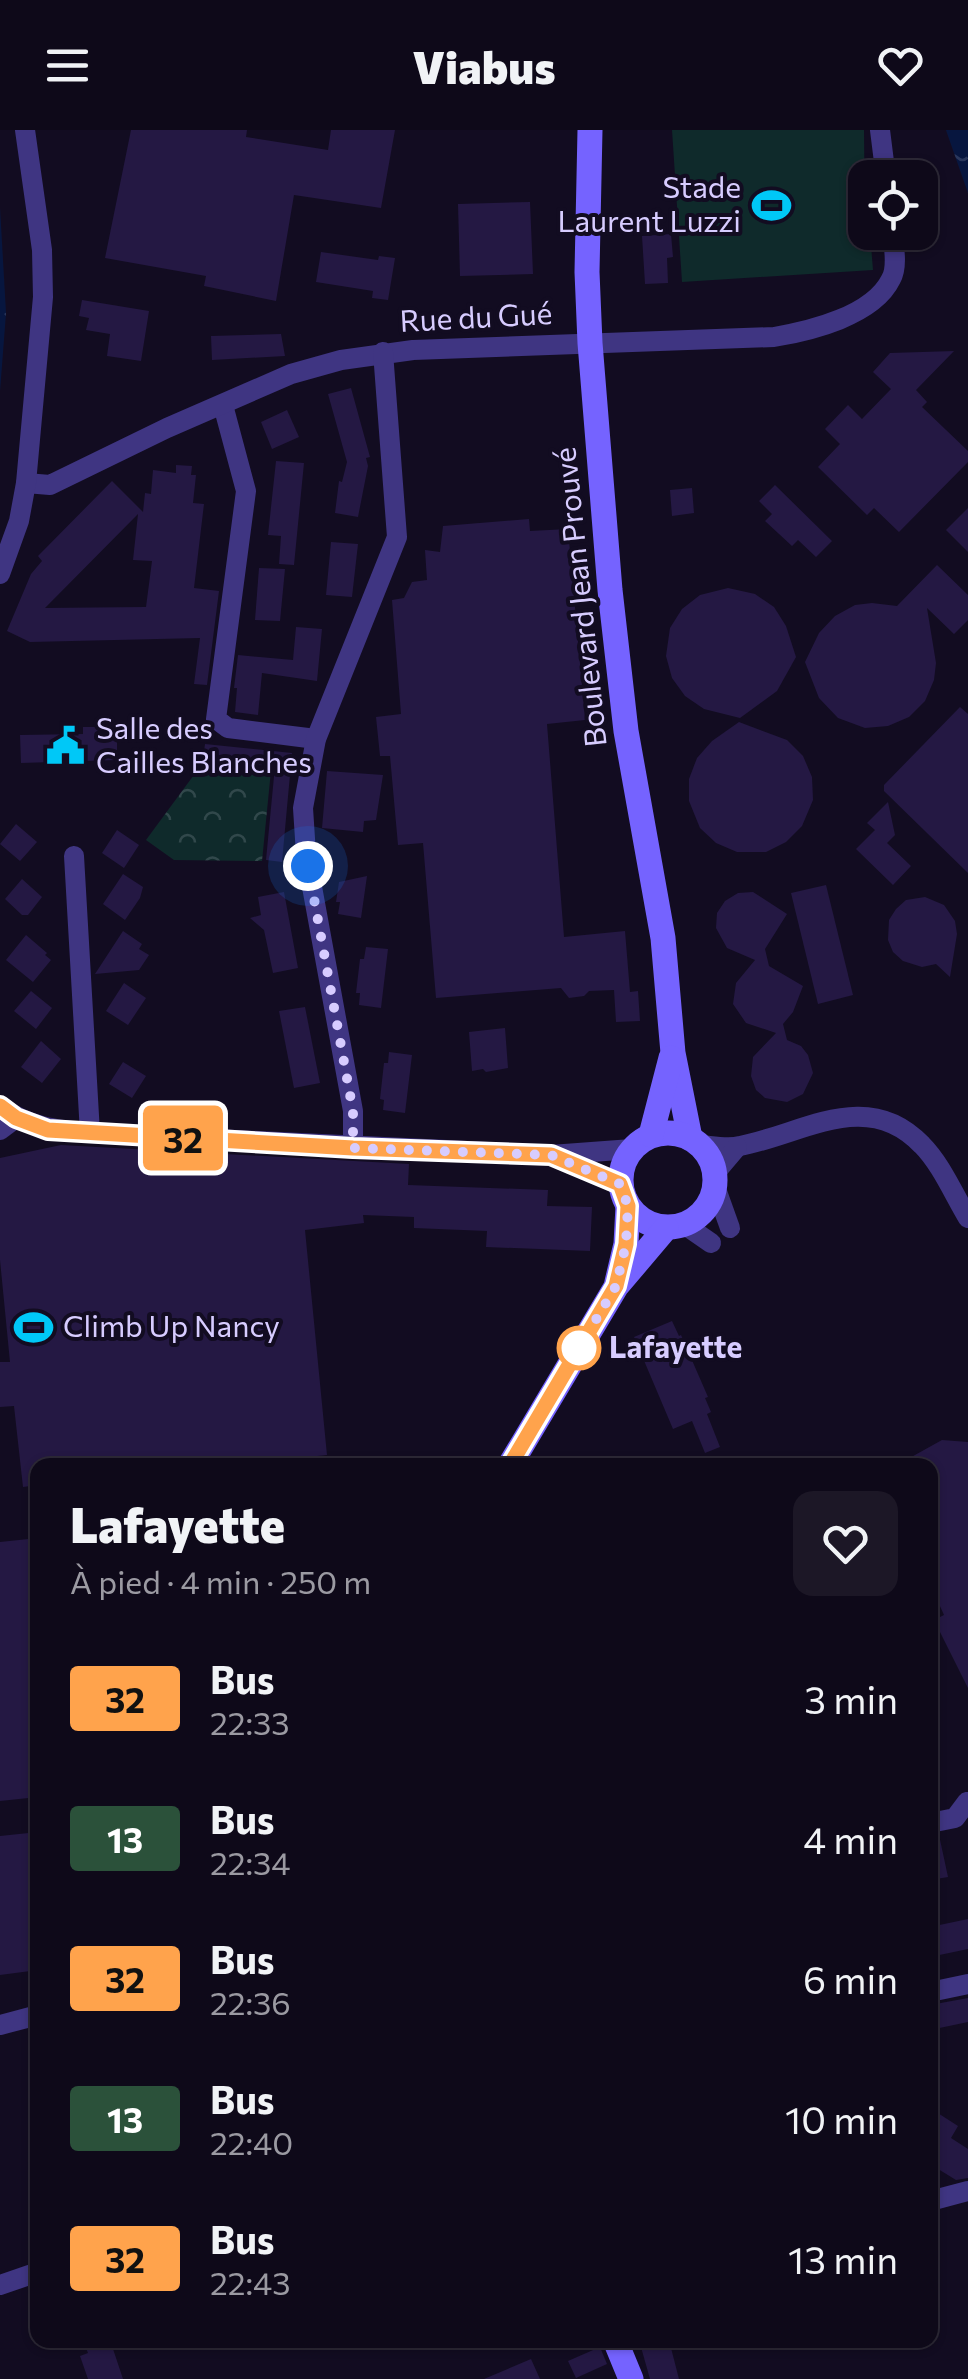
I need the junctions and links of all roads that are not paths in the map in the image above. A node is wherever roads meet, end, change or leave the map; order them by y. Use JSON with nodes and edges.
{"nodes":[{"id":1,"x":25,"y":130,"type":"edge"},
{"id":2,"x":590,"y":130,"type":"edge"},
{"id":3,"x":880,"y":130,"type":"edge"},
{"id":4,"x":884,"y":160,"type":"edge"},
{"id":5,"x":892,"y":250,"type":"edge"},
{"id":6,"x":590,"y":343,"type":"junction"},
{"id":7,"x":383,"y":352,"type":"junction"},
{"id":8,"x":223,"y":405,"type":"junction"},
{"id":9,"x":26,"y":483,"type":"junction"},
{"id":10,"x":0,"y":574,"type":"edge"},
{"id":11,"x":316,"y":738,"type":"junction"},
{"id":12,"x":74,"y":856,"type":"dead end"},
{"id":13,"x":673,"y":1054,"type":"junction"},
{"id":14,"x":5,"y":1118,"type":"edge"},
{"id":15,"x":90,"y":1133,"type":"junction"},
{"id":16,"x":642,"y":1142,"type":"junction"},
{"id":17,"x":696,"y":1142,"type":"junction"},
{"id":18,"x":353,"y":1148,"type":"junction"},
{"id":19,"x":737,"y":1148,"type":"junction"},
{"id":20,"x":551,"y":1155,"type":"junction"},
{"id":21,"x":715,"y":1179,"type":"junction"},
{"id":22,"x":624,"y":1195,"type":"junction"},
{"id":23,"x":968,"y":1218,"type":"edge"},
{"id":24,"x":676,"y":1226,"type":"junction"},
{"id":25,"x":730,"y":1228,"type":"dead end"},
{"id":26,"x":711,"y":1242,"type":"dead end"},
{"id":27,"x":616,"y":1286,"type":"junction"},
{"id":28,"x":514,"y":1458,"type":"edge"},
{"id":29,"x":967,"y":1802,"type":"edge"},
{"id":30,"x":938,"y":1821,"type":"edge"},
{"id":31,"x":968,"y":1984,"type":"edge"},
{"id":32,"x":938,"y":1990,"type":"edge"},
{"id":33,"x":30,"y":2018,"type":"edge"},
{"id":34,"x":0,"y":2025,"type":"edge"},
{"id":35,"x":968,"y":2191,"type":"edge"},
{"id":36,"x":938,"y":2199,"type":"edge"},
{"id":37,"x":30,"y":2275,"type":"edge"},
{"id":38,"x":0,"y":2285,"type":"edge"},
{"id":39,"x":618,"y":2348,"type":"edge"},
{"id":40,"x":631,"y":2379,"type":"edge"}],
"edges":[{"from":1,"to":9,"type":"street"},
{"from":2,"to":6,"type":"street","name":"Boulevard Jean Prouvé"},
{"from":3,"to":4,"type":"street"},
{"from":5,"to":6,"type":"street","name":"Rue du Gué"},
{"from":6,"to":7,"type":"street","name":"Rue du Gué"},
{"from":6,"to":13,"type":"street","name":"Boulevard Jean Prouvé"},
{"from":7,"to":8,"type":"street","name":"Rue du Gué"},
{"from":7,"to":11,"type":"street"},
{"from":8,"to":9,"type":"street","name":"Rue du Gué"},
{"from":8,"to":11,"type":"street"},
{"from":9,"to":10,"type":"street"},
{"from":11,"to":18,"type":"street"},
{"from":12,"to":15,"type":"street"},
{"from":13,"to":16,"type":"street","name":"Boulevard Jean Prouvé"},
{"from":13,"to":17,"type":"street","name":"Boulevard Jean Prouvé"},
{"from":14,"to":15,"type":"street"},
{"from":15,"to":18,"type":"street"},
{"from":16,"to":17,"type":"street"},
{"from":16,"to":20,"type":"street"},
{"from":16,"to":22,"type":"street"},
{"from":17,"to":19,"type":"street"},
{"from":17,"to":21,"type":"street"},
{"from":18,"to":20,"type":"street"},
{"from":19,"to":21,"type":"street"},
{"from":19,"to":23,"type":"street"},
{"from":20,"to":22,"type":"street"},
{"from":21,"to":24,"type":"street"},
{"from":21,"to":25,"type":"street"},
{"from":22,"to":24,"type":"street"},
{"from":22,"to":27,"type":"street"},
{"from":24,"to":26,"type":"street"},
{"from":24,"to":27,"type":"street"},
{"from":27,"to":28,"type":"street"},
{"from":29,"to":30,"type":"street"},
{"from":31,"to":32,"type":"street"},
{"from":33,"to":34,"type":"street"},
{"from":35,"to":36,"type":"street"},
{"from":37,"to":38,"type":"street"},
{"from":39,"to":40,"type":"street"}]}
